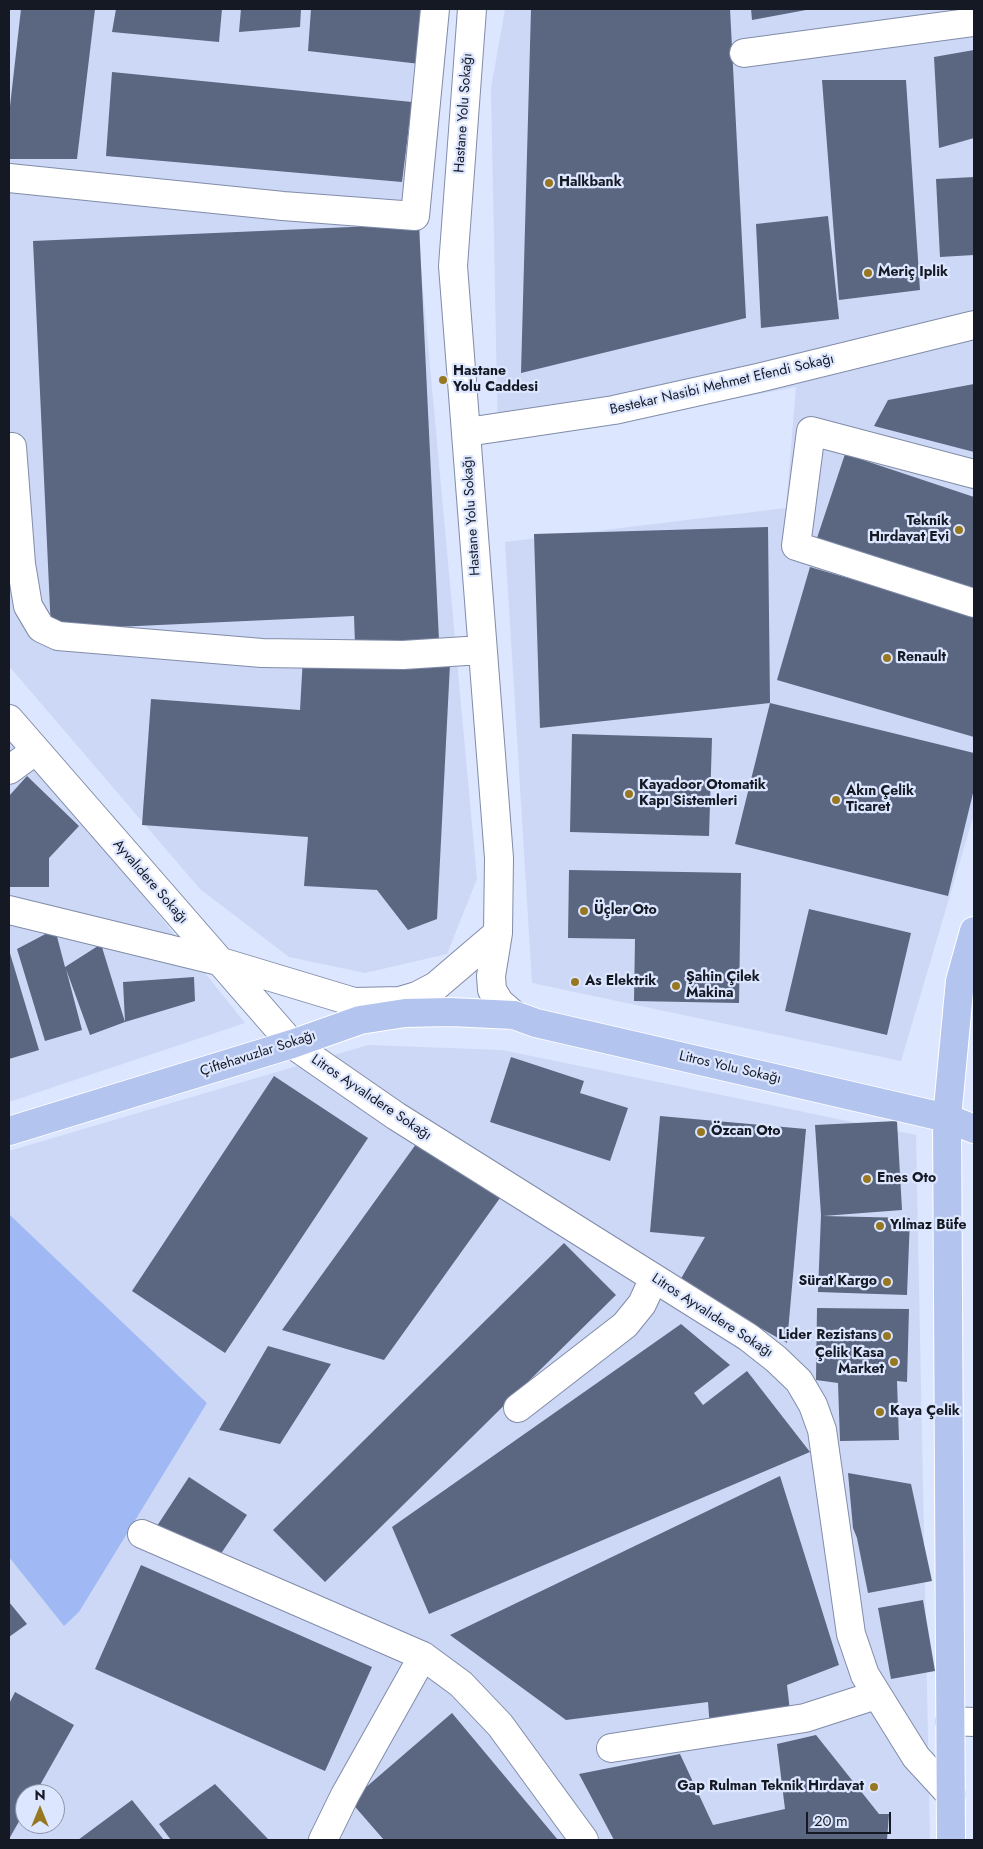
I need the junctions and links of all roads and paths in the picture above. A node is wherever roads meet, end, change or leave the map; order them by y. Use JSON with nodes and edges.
{"nodes":[{"id":1,"x":435,"y":9,"type":"edge"},
{"id":2,"x":472,"y":9,"type":"edge"},
{"id":3,"x":974,"y":22,"type":"edge"},
{"id":4,"x":744,"y":53,"type":"dead end"},
{"id":5,"x":9,"y":178,"type":"edge"},
{"id":6,"x":974,"y":325,"type":"edge"},
{"id":7,"x":466,"y":432,"type":"junction"},
{"id":8,"x":12,"y":447,"type":"dead end"},
{"id":9,"x":974,"y":474,"type":"edge"},
{"id":10,"x":974,"y":604,"type":"edge"},
{"id":11,"x":482,"y":650,"type":"junction"},
{"id":12,"x":9,"y":719,"type":"edge"},
{"id":13,"x":35,"y":751,"type":"junction"},
{"id":14,"x":9,"y":770,"type":"edge"},
{"id":15,"x":9,"y":910,"type":"edge"},
{"id":16,"x":974,"y":931,"type":"edge"},
{"id":17,"x":498,"y":933,"type":"junction"},
{"id":18,"x":218,"y":961,"type":"junction"},
{"id":19,"x":329,"y":996,"type":"junction"},
{"id":20,"x":514,"y":1015,"type":"junction"},
{"id":21,"x":327,"y":1031,"type":"junction"},
{"id":22,"x":292,"y":1044,"type":"junction"},
{"id":23,"x":947,"y":1118,"type":"junction"},
{"id":24,"x":974,"y":1128,"type":"edge"},
{"id":25,"x":9,"y":1131,"type":"edge"},
{"id":26,"x":974,"y":1149,"type":"edge"},
{"id":27,"x":654,"y":1278,"type":"junction"},
{"id":28,"x":518,"y":1408,"type":"dead end"},
{"id":29,"x":142,"y":1534,"type":"dead end"},
{"id":30,"x":423,"y":1656,"type":"junction"},
{"id":31,"x":876,"y":1695,"type":"junction"},
{"id":32,"x":962,"y":1722,"type":"edge"},
{"id":33,"x":611,"y":1748,"type":"dead end"},
{"id":34,"x":951,"y":1794,"type":"junction"},
{"id":35,"x":323,"y":1840,"type":"edge"},
{"id":36,"x":584,"y":1840,"type":"edge"},
{"id":37,"x":951,"y":1840,"type":"edge"}],
"edges":[{"from":1,"to":5,"type":"street"},
{"from":2,"to":7,"type":"street","name":"Hastane Yolu Sokağı"},
{"from":3,"to":4,"type":"street"},
{"from":6,"to":7,"type":"street","name":"Bestekar Nasibi Mehmet Efendi Sokağı"},
{"from":7,"to":11,"type":"street","name":"Hastane Yolu Sokağı"},
{"from":8,"to":11,"type":"street"},
{"from":9,"to":10,"type":"street"},
{"from":11,"to":17,"type":"street","name":"Hastane Yolu Sokağı"},
{"from":12,"to":13,"type":"street","name":"Ayvalıdere Sokağı"},
{"from":13,"to":14,"type":"street"},
{"from":13,"to":18,"type":"street","name":"Ayvalıdere Sokağı"},
{"from":15,"to":18,"type":"street"},
{"from":16,"to":23,"type":"main road"},
{"from":17,"to":19,"type":"street"},
{"from":17,"to":20,"type":"street","name":"Hastane Yolu Sokağı"},
{"from":18,"to":19,"type":"street"},
{"from":18,"to":22,"type":"street","name":"Ayvalıdere Sokağı"},
{"from":19,"to":21,"type":"street"},
{"from":20,"to":21,"type":"main road","name":"Çiftehavuzlar Sokağı"},
{"from":20,"to":23,"type":"main road","name":"Litros Yolu Sokağı"},
{"from":21,"to":22,"type":"main road","name":"Çiftehavuzlar Sokağı"},
{"from":22,"to":25,"type":"main road","name":"Çiftehavuzlar Sokağı"},
{"from":22,"to":27,"type":"street","name":"Litros Ayvalıdere Sokağı"},
{"from":23,"to":24,"type":"main road","name":"Litros Yolu Sokağı"},
{"from":23,"to":26,"type":"main road"},
{"from":23,"to":32,"type":"main road"},
{"from":27,"to":28,"type":"street"},
{"from":27,"to":31,"type":"street","name":"Litros Ayvalıdere Sokağı"},
{"from":29,"to":30,"type":"street"},
{"from":30,"to":35,"type":"street"},
{"from":30,"to":36,"type":"street"},
{"from":31,"to":33,"type":"street"},
{"from":31,"to":34,"type":"street","name":"Litros Ayvalıdere Sokağı"},
{"from":32,"to":34,"type":"main road"},
{"from":34,"to":37,"type":"main road"}]}
